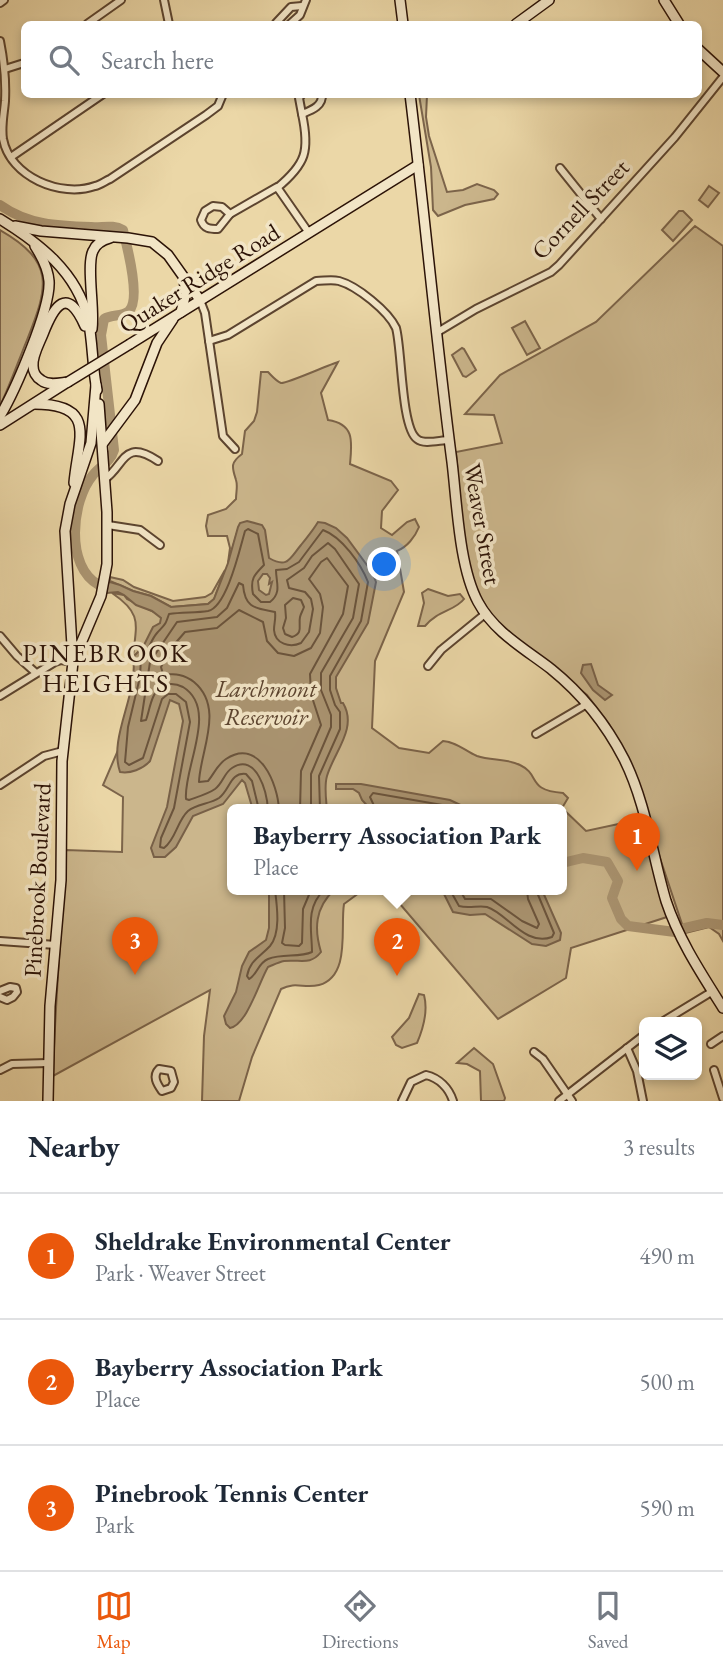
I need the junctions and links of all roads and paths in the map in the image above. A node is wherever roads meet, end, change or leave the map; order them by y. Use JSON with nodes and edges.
{"nodes":[{"id":1,"x":4,"y":0,"type":"edge"},
{"id":2,"x":121,"y":0,"type":"edge"},
{"id":3,"x":164,"y":0,"type":"edge"},
{"id":4,"x":400,"y":0,"type":"edge"},
{"id":5,"x":549,"y":0,"type":"edge"},
{"id":6,"x":664,"y":0,"type":"edge"},
{"id":7,"x":0,"y":3,"type":"edge"},
{"id":8,"x":304,"y":3,"type":"edge"},
{"id":9,"x":91,"y":21,"type":"edge"},
{"id":10,"x":168,"y":21,"type":"edge"},
{"id":11,"x":278,"y":21,"type":"edge"},
{"id":12,"x":293,"y":21,"type":"edge"},
{"id":13,"x":403,"y":21,"type":"edge"},
{"id":14,"x":520,"y":21,"type":"edge"},
{"id":15,"x":674,"y":21,"type":"edge"},
{"id":16,"x":0,"y":41,"type":"edge"},
{"id":17,"x":702,"y":53,"type":"edge"},
{"id":18,"x":21,"y":64,"type":"edge"},
{"id":19,"x":5,"y":69,"type":"junction"},
{"id":20,"x":723,"y":72,"type":"edge"},
{"id":21,"x":723,"y":77,"type":"edge"},
{"id":22,"x":97,"y":98,"type":"edge"},
{"id":23,"x":221,"y":98,"type":"edge"},
{"id":24,"x":299,"y":98,"type":"edge"},
{"id":25,"x":321,"y":98,"type":"edge"},
{"id":26,"x":411,"y":98,"type":"edge"},
{"id":27,"x":302,"y":114,"type":"junction"},
{"id":28,"x":11,"y":157,"type":"junction"},
{"id":29,"x":418,"y":165,"type":"junction"},
{"id":30,"x":560,"y":168,"type":"dead end"},
{"id":31,"x":277,"y":188,"type":"junction"},
{"id":32,"x":230,"y":214,"type":"junction"},
{"id":33,"x":0,"y":219,"type":"edge"},
{"id":34,"x":601,"y":219,"type":"junction"},
{"id":35,"x":10,"y":225,"type":"junction"},
{"id":36,"x":309,"y":233,"type":"junction"},
{"id":37,"x":115,"y":237,"type":"junction"},
{"id":38,"x":33,"y":241,"type":"junction"},
{"id":39,"x":183,"y":278,"type":"junction"},
{"id":40,"x":200,"y":300,"type":"junction"},
{"id":41,"x":179,"y":314,"type":"junction"},
{"id":42,"x":436,"y":333,"type":"junction"},
{"id":43,"x":91,"y":340,"type":"junction"},
{"id":44,"x":209,"y":341,"type":"junction"},
{"id":45,"x":68,"y":382,"type":"junction"},
{"id":46,"x":96,"y":385,"type":"junction"},
{"id":47,"x":12,"y":391,"type":"junction"},
{"id":48,"x":34,"y":404,"type":"junction"},
{"id":49,"x":24,"y":410,"type":"junction"},
{"id":50,"x":0,"y":416,"type":"edge"},
{"id":51,"x":0,"y":425,"type":"edge"},
{"id":52,"x":449,"y":440,"type":"junction"},
{"id":53,"x":103,"y":444,"type":"junction"},
{"id":54,"x":235,"y":449,"type":"dead end"},
{"id":55,"x":88,"y":453,"type":"junction"},
{"id":56,"x":158,"y":461,"type":"dead end"},
{"id":57,"x":104,"y":467,"type":"junction"},
{"id":58,"x":72,"y":497,"type":"junction"},
{"id":59,"x":108,"y":525,"type":"junction"},
{"id":60,"x":160,"y":545,"type":"dead end"},
{"id":61,"x":485,"y":614,"type":"junction"},
{"id":62,"x":0,"y":636,"type":"edge"},
{"id":63,"x":73,"y":662,"type":"junction"},
{"id":64,"x":428,"y":666,"type":"dead end"},
{"id":65,"x":36,"y":673,"type":"junction"},
{"id":66,"x":0,"y":696,"type":"edge"},
{"id":67,"x":587,"y":704,"type":"junction"},
{"id":68,"x":536,"y":734,"type":"dead end"},
{"id":69,"x":63,"y":751,"type":"junction"},
{"id":70,"x":0,"y":785,"type":"edge"},
{"id":71,"x":0,"y":941,"type":"edge"},
{"id":72,"x":56,"y":945,"type":"junction"},
{"id":73,"x":0,"y":991,"type":"edge"},
{"id":74,"x":713,"y":991,"type":"junction"},
{"id":75,"x":0,"y":997,"type":"edge"},
{"id":76,"x":723,"y":1008,"type":"edge"},
{"id":77,"x":670,"y":1017,"type":"edge"},
{"id":78,"x":723,"y":1036,"type":"edge"},
{"id":79,"x":639,"y":1039,"type":"edge"},
{"id":80,"x":711,"y":1044,"type":"dead end"},
{"id":81,"x":627,"y":1048,"type":"junction"},
{"id":82,"x":534,"y":1052,"type":"dead end"},
{"id":83,"x":48,"y":1063,"type":"junction"},
{"id":84,"x":0,"y":1070,"type":"edge"},
{"id":85,"x":714,"y":1070,"type":"dead end"},
{"id":86,"x":162,"y":1091,"type":"dead end"},
{"id":87,"x":566,"y":1095,"type":"junction"},
{"id":88,"x":723,"y":1098,"type":"edge"},
{"id":89,"x":48,"y":1101,"type":"edge"},
{"id":90,"x":159,"y":1101,"type":"edge"},
{"id":91,"x":402,"y":1101,"type":"edge"},
{"id":92,"x":453,"y":1101,"type":"edge"},
{"id":93,"x":559,"y":1101,"type":"edge"},
{"id":94,"x":572,"y":1101,"type":"edge"},
{"id":95,"x":643,"y":1101,"type":"edge"}],
"edges":[{"from":1,"to":7,"type":"street"},
{"from":2,"to":9,"type":"street"},
{"from":3,"to":10,"type":"street"},
{"from":4,"to":13,"type":"street"},
{"from":5,"to":14,"type":"street"},
{"from":6,"to":15,"type":"street"},
{"from":8,"to":11,"type":"street"},
{"from":8,"to":12,"type":"street"},
{"from":16,"to":19,"type":"street"},
{"from":17,"to":20,"type":"street"},
{"from":18,"to":19,"type":"street"},
{"from":19,"to":28,"type":"street"},
{"from":21,"to":34,"type":"street","name":"Cornell Street"},
{"from":22,"to":28,"type":"street"},
{"from":23,"to":28,"type":"street"},
{"from":24,"to":27,"type":"street"},
{"from":25,"to":27,"type":"street"},
{"from":26,"to":29,"type":"street","name":"Weaver Street"},
{"from":27,"to":31,"type":"street"},
{"from":29,"to":36,"type":"street","name":"Quaker Ridge Road"},
{"from":29,"to":42,"type":"street","name":"Weaver Street"},
{"from":30,"to":34,"type":"street"},
{"from":31,"to":32,"type":"street"},
{"from":31,"to":36,"type":"street"},
{"from":32,"to":32,"type":"street"},
{"from":33,"to":35,"type":"street","name":"Pinebrook Boulevard"},
{"from":34,"to":42,"type":"street","name":"Cornell Street"},
{"from":35,"to":37,"type":"street"},
{"from":35,"to":38,"type":"street","name":"Pinebrook Boulevard"},
{"from":36,"to":40,"type":"street","name":"Quaker Ridge Road"},
{"from":37,"to":39,"type":"street"},
{"from":37,"to":43,"type":"street"},
{"from":38,"to":43,"type":"street","name":"Pinebrook Boulevard"},
{"from":38,"to":47,"type":"street"},
{"from":39,"to":40,"type":"street"},
{"from":39,"to":41,"type":"street"},
{"from":40,"to":41,"type":"street","name":"Quaker Ridge Road"},
{"from":40,"to":44,"type":"street"},
{"from":41,"to":45,"type":"street","name":"Quaker Ridge Road","bridge":true},
{"from":41,"to":53,"type":"street"},
{"from":42,"to":52,"type":"street","name":"Weaver Street"},
{"from":43,"to":45,"type":"street"},
{"from":43,"to":46,"type":"street","name":"Pinebrook Boulevard"},
{"from":44,"to":52,"type":"street"},
{"from":44,"to":54,"type":"street"},
{"from":45,"to":48,"type":"street","name":"Quaker Ridge Road"},
{"from":46,"to":53,"type":"street","name":"Pinebrook Boulevard"},
{"from":46,"to":55,"type":"street","name":"Pinebrook Boulevard"},
{"from":47,"to":49,"type":"street"},
{"from":47,"to":50,"type":"street"},
{"from":48,"to":49,"type":"street","name":"Quaker Ridge Road"},
{"from":48,"to":58,"type":"street"},
{"from":49,"to":51,"type":"street","name":"Quaker Ridge Road"},
{"from":52,"to":61,"type":"street","name":"Weaver Street"},
{"from":53,"to":57,"type":"street","name":"Pinebrook Boulevard"},
{"from":55,"to":57,"type":"street"},
{"from":55,"to":58,"type":"street","name":"Pinebrook Boulevard"},
{"from":56,"to":57,"type":"street"},
{"from":57,"to":59,"type":"street","name":"Pinebrook Boulevard"},
{"from":58,"to":63,"type":"street","name":"Pinebrook Boulevard"},
{"from":59,"to":60,"type":"street"},
{"from":59,"to":63,"type":"street","name":"Pinebrook Boulevard"},
{"from":61,"to":64,"type":"street"},
{"from":61,"to":67,"type":"street","name":"Weaver Street"},
{"from":62,"to":65,"type":"street"},
{"from":63,"to":65,"type":"street"},
{"from":63,"to":69,"type":"street","name":"Pinebrook Boulevard"},
{"from":65,"to":66,"type":"street"},
{"from":67,"to":68,"type":"street"},
{"from":67,"to":74,"type":"street","name":"Weaver Street"},
{"from":69,"to":70,"type":"street"},
{"from":69,"to":72,"type":"street","name":"Pinebrook Boulevard"},
{"from":71,"to":72,"type":"street"},
{"from":72,"to":83,"type":"street","name":"Pinebrook Boulevard"},
{"from":73,"to":75,"type":"street"},
{"from":74,"to":76,"type":"street","name":"Weaver Street"},
{"from":74,"to":77,"type":"street"},
{"from":78,"to":80,"type":"street"},
{"from":79,"to":81,"type":"street"},
{"from":81,"to":87,"type":"street"},
{"from":81,"to":95,"type":"street"},
{"from":82,"to":87,"type":"street"},
{"from":83,"to":84,"type":"street"},
{"from":83,"to":89,"type":"street","name":"Pinebrook Boulevard"},
{"from":85,"to":88,"type":"street"},
{"from":86,"to":90,"type":"street"},
{"from":87,"to":93,"type":"street"},
{"from":87,"to":94,"type":"street"},
{"from":91,"to":92,"type":"street"}]}
